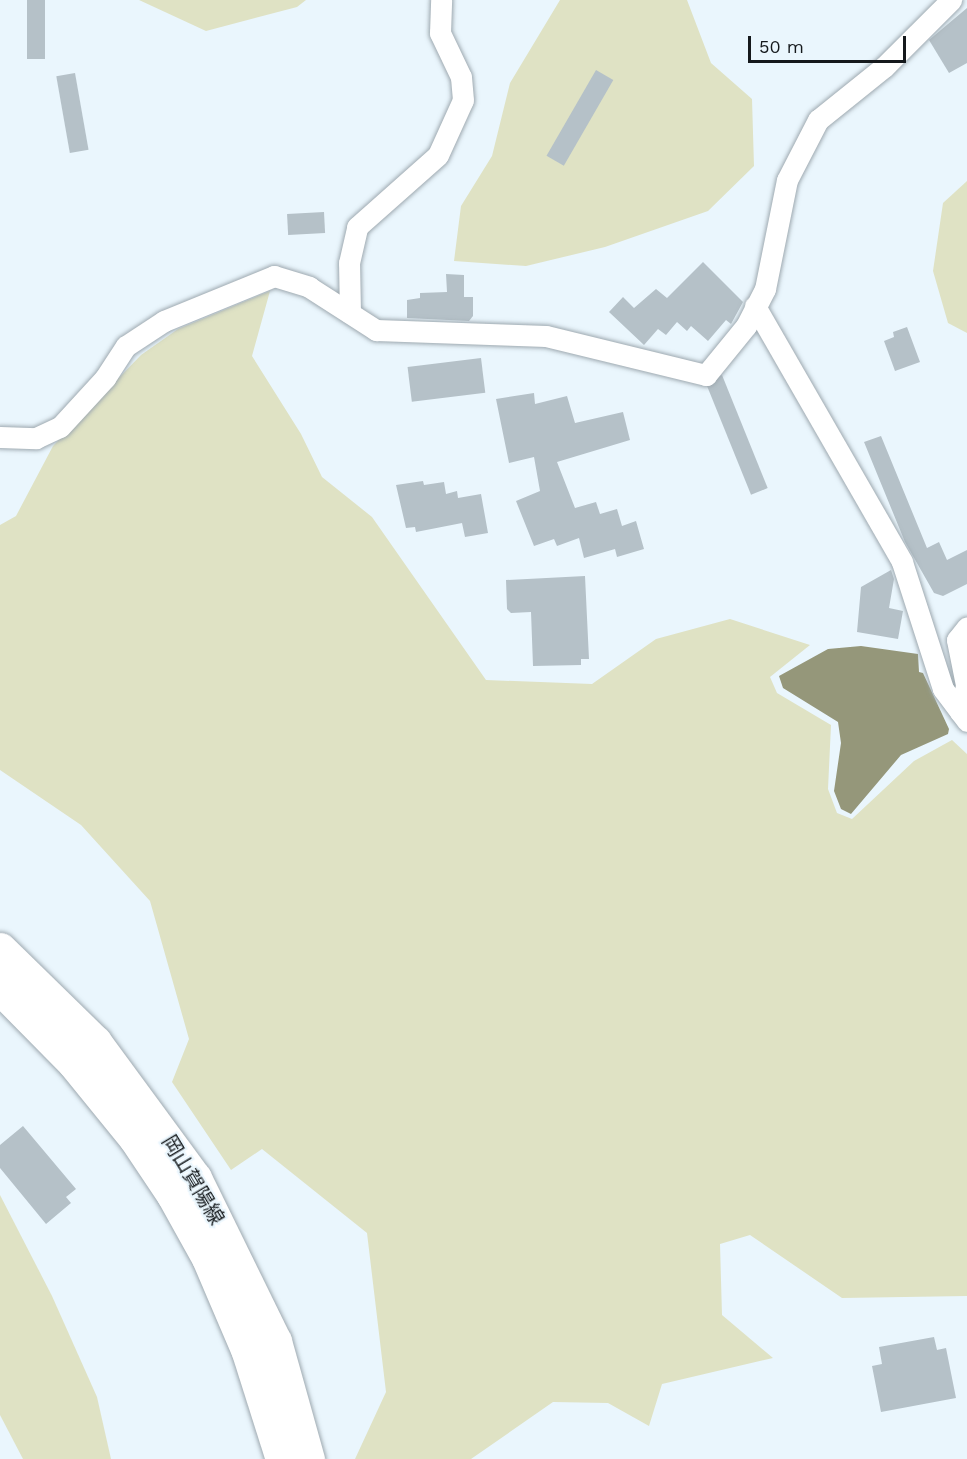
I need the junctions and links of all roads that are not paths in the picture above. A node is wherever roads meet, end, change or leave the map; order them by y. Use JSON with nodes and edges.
{"nodes":[{"id":1,"x":441,"y":0,"type":"edge"},
{"id":2,"x":951,"y":0,"type":"edge"},
{"id":3,"x":755,"y":306,"type":"junction"},
{"id":4,"x":350,"y":313,"type":"junction"},
{"id":5,"x":0,"y":437,"type":"edge"},
{"id":6,"x":967,"y":627,"type":"edge"},
{"id":7,"x":964,"y":717,"type":"edge"},
{"id":8,"x":0,"y":949,"type":"edge"},
{"id":9,"x":0,"y":988,"type":"edge"},
{"id":10,"x":282,"y":1459,"type":"edge"},
{"id":11,"x":308,"y":1459,"type":"edge"}],
"edges":[{"from":1,"to":4,"type":"street"},
{"from":2,"to":3,"type":"street"},
{"from":3,"to":4,"type":"street"},
{"from":3,"to":7,"type":"street"},
{"from":4,"to":5,"type":"street"},
{"from":6,"to":7,"type":"street"},
{"from":8,"to":11,"type":"main road","name":"岡山賀陽線"},
{"from":9,"to":10,"type":"main road","name":"岡山賀陽線"}]}
